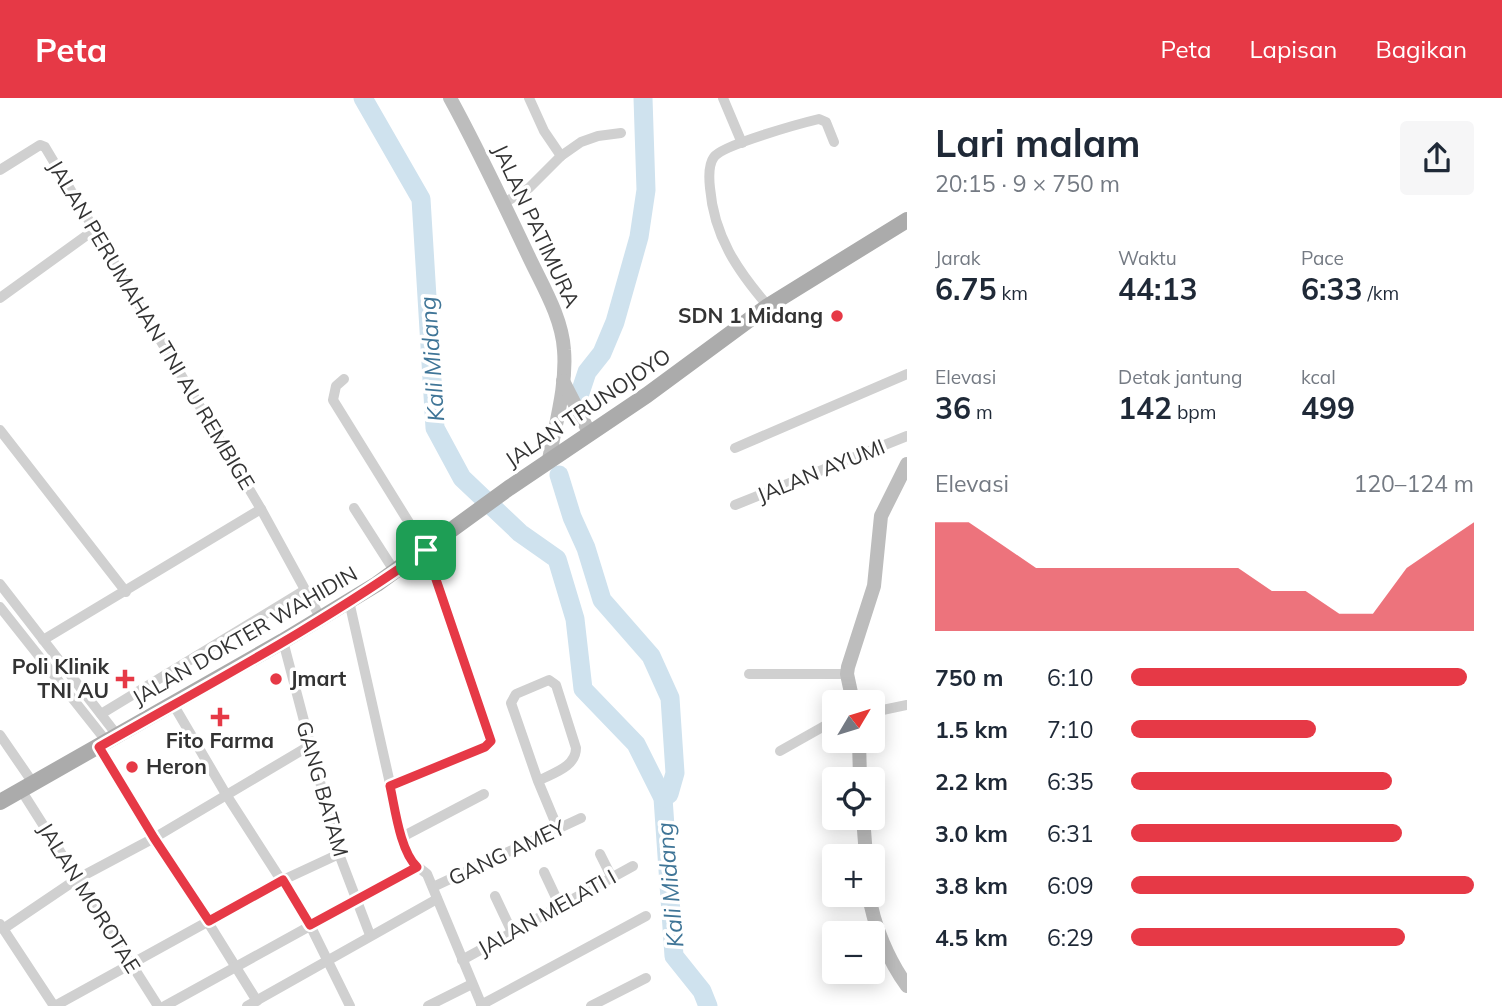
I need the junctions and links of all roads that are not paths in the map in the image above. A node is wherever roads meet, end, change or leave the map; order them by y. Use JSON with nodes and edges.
{"nodes":[{"id":1,"x":450,"y":98,"type":"edge"},
{"id":2,"x":529,"y":98,"type":"edge"},
{"id":3,"x":723,"y":98,"type":"edge"},
{"id":4,"x":621,"y":134,"type":"dead end"},
{"id":5,"x":834,"y":142,"type":"dead end"},
{"id":6,"x":742,"y":143,"type":"junction"},
{"id":7,"x":561,"y":156,"type":"junction"},
{"id":8,"x":0,"y":170,"type":"edge"},
{"id":9,"x":504,"y":203,"type":"junction"},
{"id":10,"x":907,"y":220,"type":"edge"},
{"id":11,"x":94,"y":230,"type":"junction"},
{"id":12,"x":0,"y":299,"type":"edge"},
{"id":13,"x":768,"y":306,"type":"junction"},
{"id":14,"x":907,"y":374,"type":"edge"},
{"id":15,"x":344,"y":379,"type":"dead end"},
{"id":16,"x":563,"y":381,"type":"junction"},
{"id":17,"x":0,"y":430,"type":"edge"},
{"id":18,"x":590,"y":434,"type":"junction"},
{"id":19,"x":907,"y":436,"type":"edge"},
{"id":20,"x":735,"y":448,"type":"dead end"},
{"id":21,"x":549,"y":460,"type":"junction"},
{"id":22,"x":907,"y":464,"type":"edge"},
{"id":23,"x":503,"y":493,"type":"joint"},
{"id":24,"x":735,"y":505,"type":"dead end"},
{"id":25,"x":354,"y":508,"type":"dead end"},
{"id":26,"x":261,"y":509,"type":"junction"},
{"id":27,"x":426,"y":550,"type":"junction"},
{"id":28,"x":395,"y":572,"type":"junction"},
{"id":29,"x":0,"y":583,"type":"edge"},
{"id":30,"x":305,"y":590,"type":"junction"},
{"id":31,"x":126,"y":592,"type":"junction"},
{"id":32,"x":349,"y":601,"type":"junction"},
{"id":33,"x":0,"y":607,"type":"edge"},
{"id":34,"x":320,"y":618,"type":"junction"},
{"id":35,"x":43,"y":640,"type":"junction"},
{"id":36,"x":283,"y":640,"type":"junction"},
{"id":37,"x":749,"y":674,"type":"dead end"},
{"id":38,"x":847,"y":674,"type":"junction"},
{"id":39,"x":850,"y":690,"type":"edge"},
{"id":40,"x":173,"y":704,"type":"junction"},
{"id":41,"x":907,"y":705,"type":"edge"},
{"id":42,"x":886,"y":709,"type":"edge"},
{"id":43,"x":101,"y":714,"type":"junction"},
{"id":44,"x":822,"y":727,"type":"edge"},
{"id":45,"x":0,"y":735,"type":"edge"},
{"id":46,"x":108,"y":741,"type":"junction"},
{"id":47,"x":309,"y":746,"type":"junction"},
{"id":48,"x":780,"y":751,"type":"dead end"},
{"id":49,"x":538,"y":781,"type":"junction"},
{"id":50,"x":390,"y":786,"type":"junction"},
{"id":51,"x":27,"y":787,"type":"junction"},
{"id":52,"x":484,"y":794,"type":"dead end"},
{"id":53,"x":226,"y":796,"type":"junction"},
{"id":54,"x":0,"y":802,"type":"edge"},
{"id":55,"x":581,"y":818,"type":"dead end"},
{"id":56,"x":558,"y":829,"type":"junction"},
{"id":57,"x":402,"y":837,"type":"junction"},
{"id":58,"x":154,"y":838,"type":"junction"},
{"id":59,"x":600,"y":853,"type":"dead end"},
{"id":60,"x":339,"y":854,"type":"junction"},
{"id":61,"x":633,"y":866,"type":"dead end"},
{"id":62,"x":417,"y":867,"type":"junction"},
{"id":63,"x":544,"y":872,"type":"dead end"},
{"id":64,"x":612,"y":878,"type":"junction"},
{"id":65,"x":77,"y":879,"type":"junction"},
{"id":66,"x":283,"y":880,"type":"junction"},
{"id":67,"x":433,"y":887,"type":"junction"},
{"id":68,"x":495,"y":896,"type":"dead end"},
{"id":69,"x":355,"y":899,"type":"junction"},
{"id":70,"x":437,"y":899,"type":"junction"},
{"id":71,"x":560,"y":906,"type":"junction"},
{"id":72,"x":871,"y":907,"type":"edge"},
{"id":73,"x":646,"y":916,"type":"dead end"},
{"id":74,"x":209,"y":921,"type":"junction"},
{"id":75,"x":310,"y":925,"type":"junction"},
{"id":76,"x":2,"y":926,"type":"edge"},
{"id":77,"x":512,"y":932,"type":"junction"},
{"id":78,"x":370,"y":935,"type":"junction"},
{"id":79,"x":462,"y":960,"type":"junction"},
{"id":80,"x":326,"y":961,"type":"junction"},
{"id":81,"x":130,"y":963,"type":"junction"},
{"id":82,"x":236,"y":965,"type":"junction"},
{"id":83,"x":646,"y":978,"type":"dead end"},
{"id":84,"x":472,"y":985,"type":"junction"},
{"id":85,"x":907,"y":986,"type":"edge"},
{"id":86,"x":252,"y":1003,"type":"edge"},
{"id":87,"x":55,"y":1006,"type":"edge"},
{"id":88,"x":158,"y":1006,"type":"edge"},
{"id":89,"x":165,"y":1006,"type":"edge"},
{"id":90,"x":350,"y":1006,"type":"edge"},
{"id":91,"x":428,"y":1006,"type":"edge"},
{"id":92,"x":481,"y":1006,"type":"edge"},
{"id":93,"x":591,"y":1006,"type":"edge"}],
"edges":[{"from":1,"to":9,"type":"street","name":"JALAN PATIMURA"},
{"from":2,"to":7,"type":"street"},
{"from":3,"to":6,"type":"street"},
{"from":4,"to":7,"type":"street"},
{"from":5,"to":6,"type":"street"},
{"from":6,"to":13,"type":"street"},
{"from":7,"to":9,"type":"street"},
{"from":8,"to":11,"type":"street","name":"JALAN PERUMAHAN TNI AU REMBIGE"},
{"from":9,"to":16,"type":"street","name":"JALAN PATIMURA"},
{"from":10,"to":13,"type":"main road","name":"JALAN TRUNOJOYO"},
{"from":11,"to":12,"type":"street"},
{"from":11,"to":26,"type":"street","name":"JALAN PERUMAHAN TNI AU REMBIGE"},
{"from":13,"to":18,"type":"main road","name":"JALAN TRUNOJOYO"},
{"from":14,"to":20,"type":"street"},
{"from":15,"to":27,"type":"street"},
{"from":16,"to":18,"type":"street"},
{"from":16,"to":21,"type":"street","name":"JALAN PATIMURA"},
{"from":17,"to":31,"type":"street"},
{"from":18,"to":21,"type":"main road","name":"JALAN TRUNOJOYO"},
{"from":19,"to":24,"type":"street","name":"JALAN AYUMI"},
{"from":21,"to":23,"type":"main road","name":"JALAN TRUNOJOYO"},
{"from":22,"to":38,"type":"street"},
{"from":23,"to":27,"type":"main road","name":"JALAN DOKTER WAHIDIN"},
{"from":25,"to":28,"type":"street"},
{"from":26,"to":30,"type":"street","name":"JALAN PERUMAHAN TNI AU REMBIGE"},
{"from":26,"to":31,"type":"street","name":"JALAN PERUMAHAN TNI AU REMBIGE"},
{"from":27,"to":28,"type":"main road","name":"JALAN DOKTER WAHIDIN"},
{"from":27,"to":50,"type":"street"},
{"from":28,"to":32,"type":"main road","name":"JALAN DOKTER WAHIDIN"},
{"from":29,"to":35,"type":"street"},
{"from":30,"to":34,"type":"street","name":"JALAN PERUMAHAN TNI AU REMBIGE"},
{"from":30,"to":43,"type":"street"},
{"from":31,"to":35,"type":"street","name":"JALAN PERUMAHAN TNI AU REMBIGE"},
{"from":32,"to":34,"type":"main road","name":"JALAN DOKTER WAHIDIN"},
{"from":32,"to":50,"type":"street"},
{"from":33,"to":46,"type":"street"},
{"from":34,"to":36,"type":"main road","name":"JALAN DOKTER WAHIDIN"},
{"from":35,"to":43,"type":"street"},
{"from":36,"to":40,"type":"main road","name":"JALAN DOKTER WAHIDIN"},
{"from":36,"to":47,"type":"street","name":"GANG BATAM"},
{"from":37,"to":38,"type":"street"},
{"from":38,"to":39,"type":"street"},
{"from":40,"to":46,"type":"main road","name":"JALAN DOKTER WAHIDIN"},
{"from":40,"to":53,"type":"street"},
{"from":41,"to":42,"type":"street"},
{"from":43,"to":46,"type":"street"},
{"from":44,"to":48,"type":"street"},
{"from":45,"to":51,"type":"street","name":"JALAN MOROTAE"},
{"from":46,"to":51,"type":"main road","name":"JALAN DOKTER WAHIDIN"},
{"from":46,"to":58,"type":"street"},
{"from":47,"to":53,"type":"street"},
{"from":47,"to":60,"type":"street","name":"GANG BATAM"},
{"from":49,"to":49,"type":"street"},
{"from":49,"to":56,"type":"street"},
{"from":50,"to":57,"type":"street"},
{"from":51,"to":54,"type":"main road","name":"JALAN DOKTER WAHIDIN"},
{"from":51,"to":65,"type":"street","name":"JALAN MOROTAE"},
{"from":52,"to":57,"type":"street"},
{"from":53,"to":58,"type":"street"},
{"from":53,"to":66,"type":"street"},
{"from":55,"to":56,"type":"street","name":"GANG AMEY"},
{"from":56,"to":67,"type":"street","name":"GANG AMEY"},
{"from":57,"to":62,"type":"street"},
{"from":58,"to":65,"type":"street"},
{"from":58,"to":74,"type":"street"},
{"from":59,"to":64,"type":"street"},
{"from":60,"to":66,"type":"street"},
{"from":60,"to":69,"type":"street","name":"GANG BATAM"},
{"from":61,"to":64,"type":"street","name":"JALAN MELATI I"},
{"from":62,"to":67,"type":"street"},
{"from":62,"to":69,"type":"street"},
{"from":63,"to":71,"type":"street"},
{"from":64,"to":71,"type":"street","name":"JALAN MELATI I"},
{"from":65,"to":76,"type":"street"},
{"from":65,"to":81,"type":"street","name":"JALAN MOROTAE"},
{"from":66,"to":74,"type":"street"},
{"from":66,"to":75,"type":"street"},
{"from":67,"to":70,"type":"street"},
{"from":68,"to":77,"type":"street"},
{"from":69,"to":75,"type":"street"},
{"from":69,"to":78,"type":"street","name":"GANG BATAM"},
{"from":70,"to":78,"type":"street"},
{"from":70,"to":79,"type":"street"},
{"from":71,"to":77,"type":"street","name":"JALAN MELATI I"},
{"from":72,"to":85,"type":"street"},
{"from":73,"to":92,"type":"street"},
{"from":74,"to":81,"type":"street"},
{"from":74,"to":82,"type":"street"},
{"from":75,"to":80,"type":"street"},
{"from":75,"to":82,"type":"street"},
{"from":76,"to":87,"type":"street"},
{"from":77,"to":79,"type":"street","name":"JALAN MELATI I"},
{"from":78,"to":80,"type":"street"},
{"from":79,"to":84,"type":"street"},
{"from":80,"to":86,"type":"street"},
{"from":80,"to":90,"type":"street"},
{"from":81,"to":87,"type":"street"},
{"from":81,"to":88,"type":"street","name":"JALAN MOROTAE"},
{"from":82,"to":86,"type":"street"},
{"from":82,"to":89,"type":"street"},
{"from":83,"to":93,"type":"street"},
{"from":84,"to":91,"type":"street"},
{"from":84,"to":92,"type":"street"}]}
